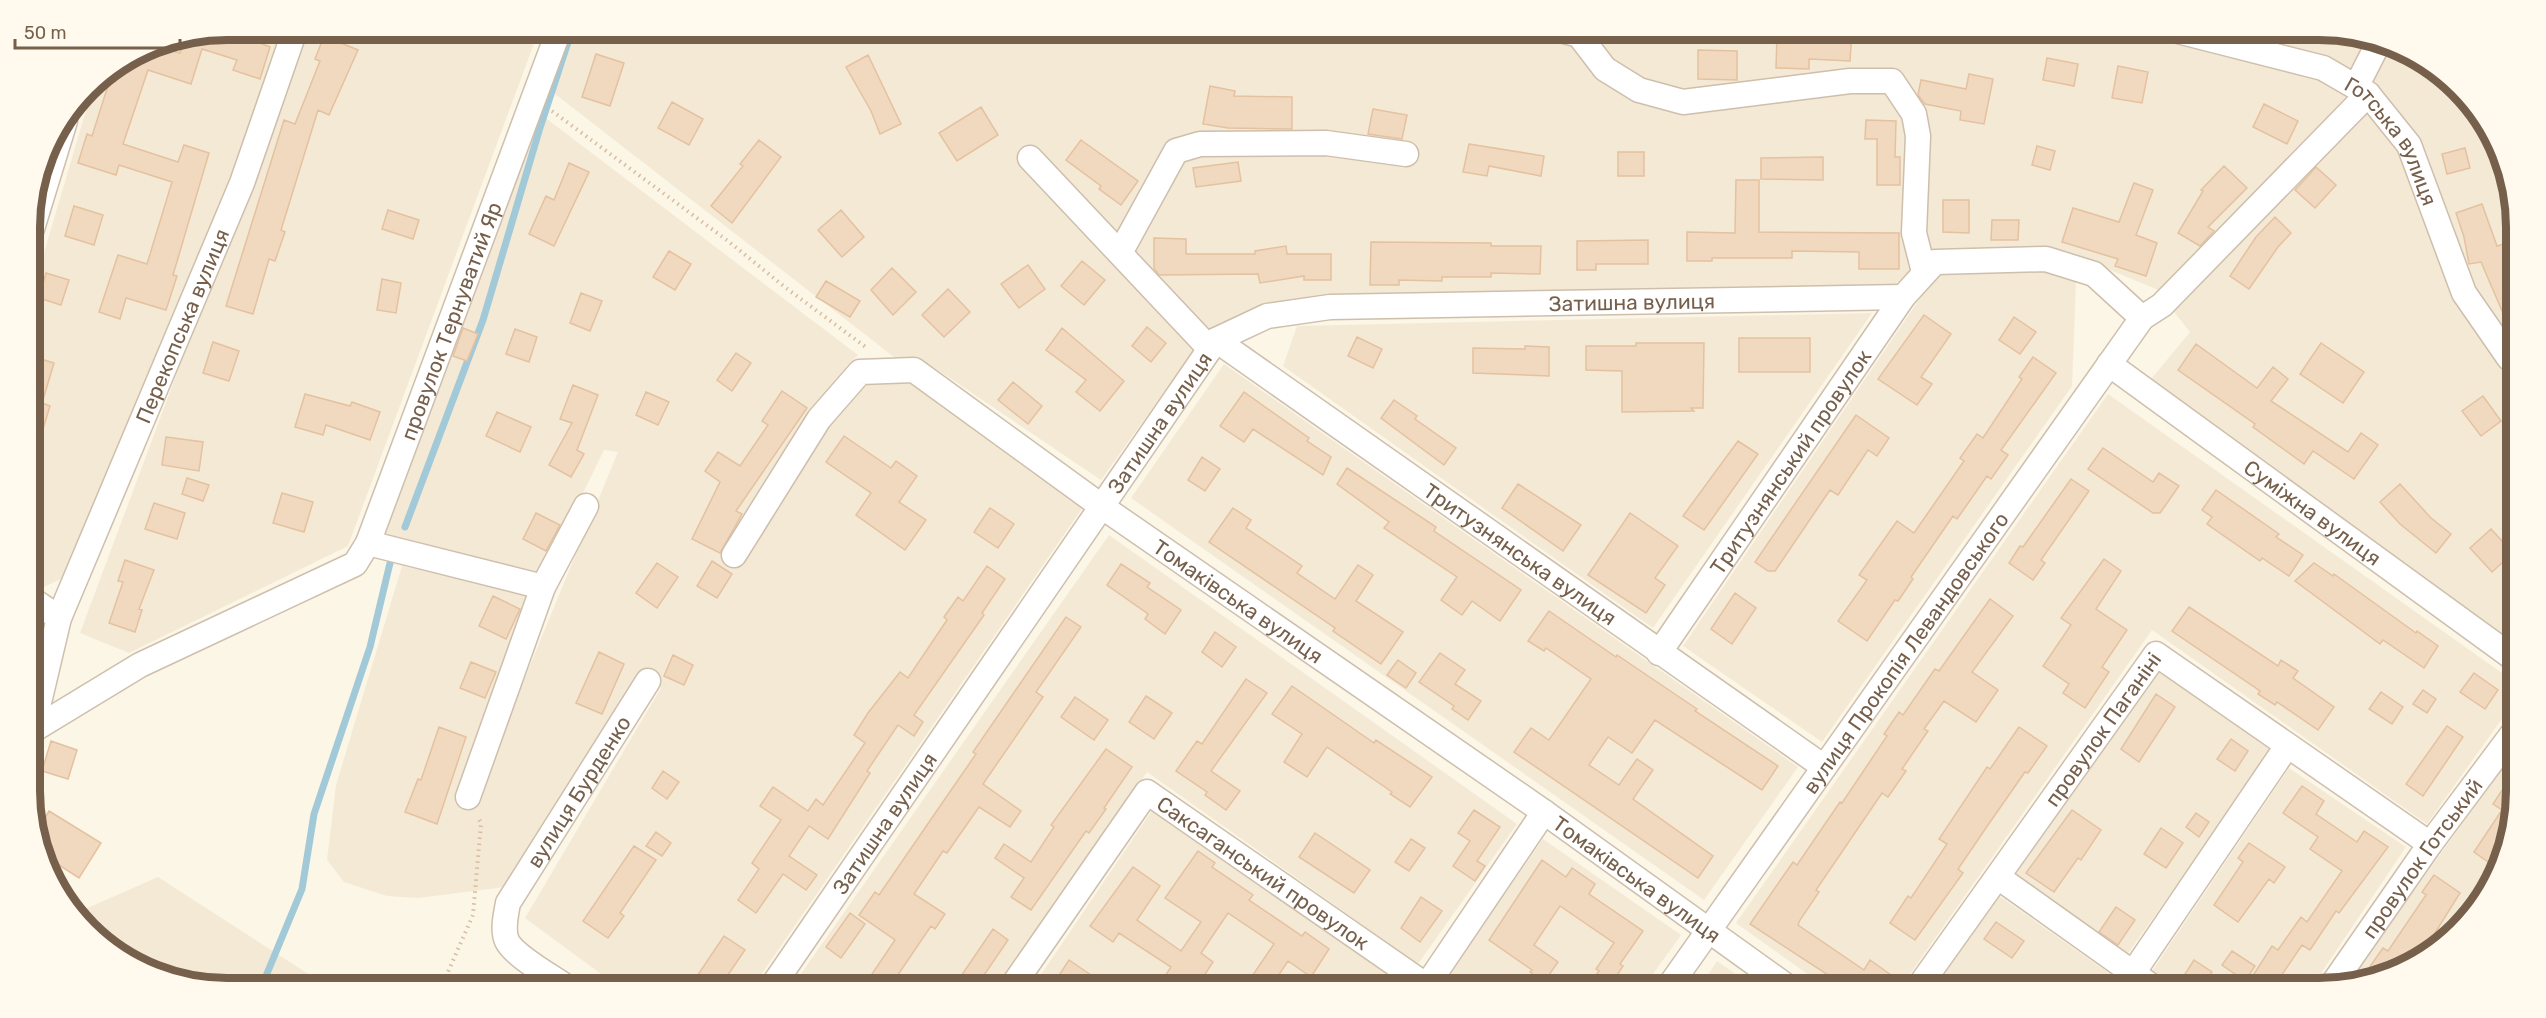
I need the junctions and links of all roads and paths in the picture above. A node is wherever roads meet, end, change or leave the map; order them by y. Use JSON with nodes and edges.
{"nodes":[{"id":1,"x":292,"y":40,"type":"edge"},
{"id":2,"x":555,"y":40,"type":"edge"},
{"id":3,"x":1583,"y":40,"type":"edge"},
{"id":4,"x":2213,"y":40,"type":"edge"},
{"id":5,"x":2377,"y":50,"type":"edge"},
{"id":6,"x":2362,"y":91,"type":"junction"},
{"id":7,"x":558,"y":116,"type":"dead end"},
{"id":8,"x":1406,"y":154,"type":"dead end"},
{"id":9,"x":1030,"y":158,"type":"dead end"},
{"id":10,"x":1120,"y":253,"type":"junction"},
{"id":11,"x":1924,"y":272,"type":"junction"},
{"id":12,"x":1903,"y":297,"type":"junction"},
{"id":13,"x":2142,"y":318,"type":"junction"},
{"id":14,"x":1213,"y":344,"type":"junction"},
{"id":15,"x":870,"y":351,"type":"dead end"},
{"id":16,"x":2506,"y":354,"type":"edge"},
{"id":17,"x":2109,"y":364,"type":"junction"},
{"id":18,"x":586,"y":506,"type":"dead end"},
{"id":19,"x":1101,"y":506,"type":"junction"},
{"id":20,"x":368,"y":543,"type":"junction"},
{"id":21,"x":734,"y":555,"type":"dead end"},
{"id":22,"x":543,"y":587,"type":"junction"},
{"id":23,"x":40,"y":605,"type":"edge"},
{"id":24,"x":59,"y":618,"type":"junction"},
{"id":25,"x":1659,"y":653,"type":"junction"},
{"id":26,"x":2506,"y":653,"type":"edge"},
{"id":27,"x":648,"y":681,"type":"dead end"},
{"id":28,"x":40,"y":698,"type":"edge"},
{"id":29,"x":40,"y":725,"type":"edge"},
{"id":30,"x":2506,"y":742,"type":"edge"},
{"id":31,"x":2287,"y":746,"type":"junction"},
{"id":32,"x":1824,"y":767,"type":"junction"},
{"id":33,"x":468,"y":796,"type":"dead end"},
{"id":34,"x":1544,"y":812,"type":"junction"},
{"id":35,"x":481,"y":823,"type":"dead end"},
{"id":36,"x":2430,"y":844,"type":"junction"},
{"id":37,"x":1998,"y":878,"type":"junction"},
{"id":38,"x":1708,"y":931,"type":"junction"},
{"id":39,"x":2133,"y":973,"type":"junction"},
{"id":40,"x":2338,"y":976,"type":"edge"},
{"id":41,"x":1412,"y":977,"type":"edge"},
{"id":42,"x":1432,"y":977,"type":"edge"},
{"id":43,"x":1676,"y":977,"type":"edge"},
{"id":44,"x":1774,"y":977,"type":"edge"},
{"id":45,"x":1926,"y":977,"type":"edge"},
{"id":46,"x":2139,"y":977,"type":"edge"},
{"id":47,"x":445,"y":978,"type":"edge"},
{"id":48,"x":553,"y":978,"type":"edge"},
{"id":49,"x":778,"y":978,"type":"edge"},
{"id":50,"x":1018,"y":978,"type":"edge"}],
"edges":[{"from":1,"to":24,"type":"street","name":"Перекопська вулиця"},
{"from":2,"to":20,"type":"street","name":"провулок Тернуватий Яр"},
{"from":3,"to":11,"type":"street"},
{"from":4,"to":6,"type":"street","name":"Готська вулиця"},
{"from":5,"to":6,"type":"street","name":"вулиця Прокопія Левандовського"},
{"from":6,"to":13,"type":"street","name":"вулиця Прокопія Левандовського"},
{"from":6,"to":16,"type":"street","name":"Готська вулиця"},
{"from":7,"to":15,"type":"path"},
{"from":8,"to":10,"type":"street"},
{"from":9,"to":10,"type":"street","name":"Тритузнянська вулиця"},
{"from":10,"to":14,"type":"street","name":"Тритузнянська вулиця"},
{"from":11,"to":12,"type":"street","name":"Тритузнянський провулок"},
{"from":11,"to":13,"type":"street"},
{"from":12,"to":14,"type":"street","name":"Затишна вулиця"},
{"from":12,"to":25,"type":"street","name":"Тритузнянський провулок"},
{"from":13,"to":17,"type":"street","name":"вулиця Прокопія Левандовського"},
{"from":14,"to":19,"type":"street","name":"Затишна вулиця"},
{"from":14,"to":25,"type":"street","name":"Тритузнянська вулиця"},
{"from":17,"to":26,"type":"street","name":"Суміжна вулиця"},
{"from":17,"to":32,"type":"street","name":"вулиця Прокопія Левандовського"},
{"from":18,"to":22,"type":"street"},
{"from":19,"to":21,"type":"street","name":"Томаківська вулиця"},
{"from":19,"to":34,"type":"street","name":"Томаківська вулиця"},
{"from":19,"to":49,"type":"street","name":"Затишна вулиця"},
{"from":20,"to":22,"type":"street"},
{"from":20,"to":29,"type":"street","name":"провулок Тернуватий Яр"},
{"from":22,"to":33,"type":"street"},
{"from":23,"to":24,"type":"street"},
{"from":24,"to":28,"type":"street","name":"Перекопська вулиця"},
{"from":25,"to":32,"type":"street","name":"Тритузнянська вулиця"},
{"from":27,"to":48,"type":"street","name":"вулиця Бурденко"},
{"from":30,"to":36,"type":"street","name":"провулок Готський"},
{"from":31,"to":36,"type":"street","name":"провулок Паганіні"},
{"from":31,"to":37,"type":"street","name":"провулок Паганіні"},
{"from":31,"to":39,"type":"street"},
{"from":32,"to":38,"type":"street","name":"вулиця Прокопія Левандовського"},
{"from":34,"to":38,"type":"street","name":"Томаківська вулиця"},
{"from":34,"to":42,"type":"street"},
{"from":35,"to":47,"type":"path"},
{"from":36,"to":40,"type":"street","name":"провулок Готський"},
{"from":37,"to":39,"type":"street"},
{"from":37,"to":45,"type":"street","name":"провулок Паганіні"},
{"from":38,"to":43,"type":"street","name":"вулиця Прокопія Левандовського"},
{"from":38,"to":44,"type":"street","name":"Томаківська вулиця"},
{"from":39,"to":46,"type":"street"},
{"from":41,"to":50,"type":"street","name":"Саксаганський провулок"}]}
